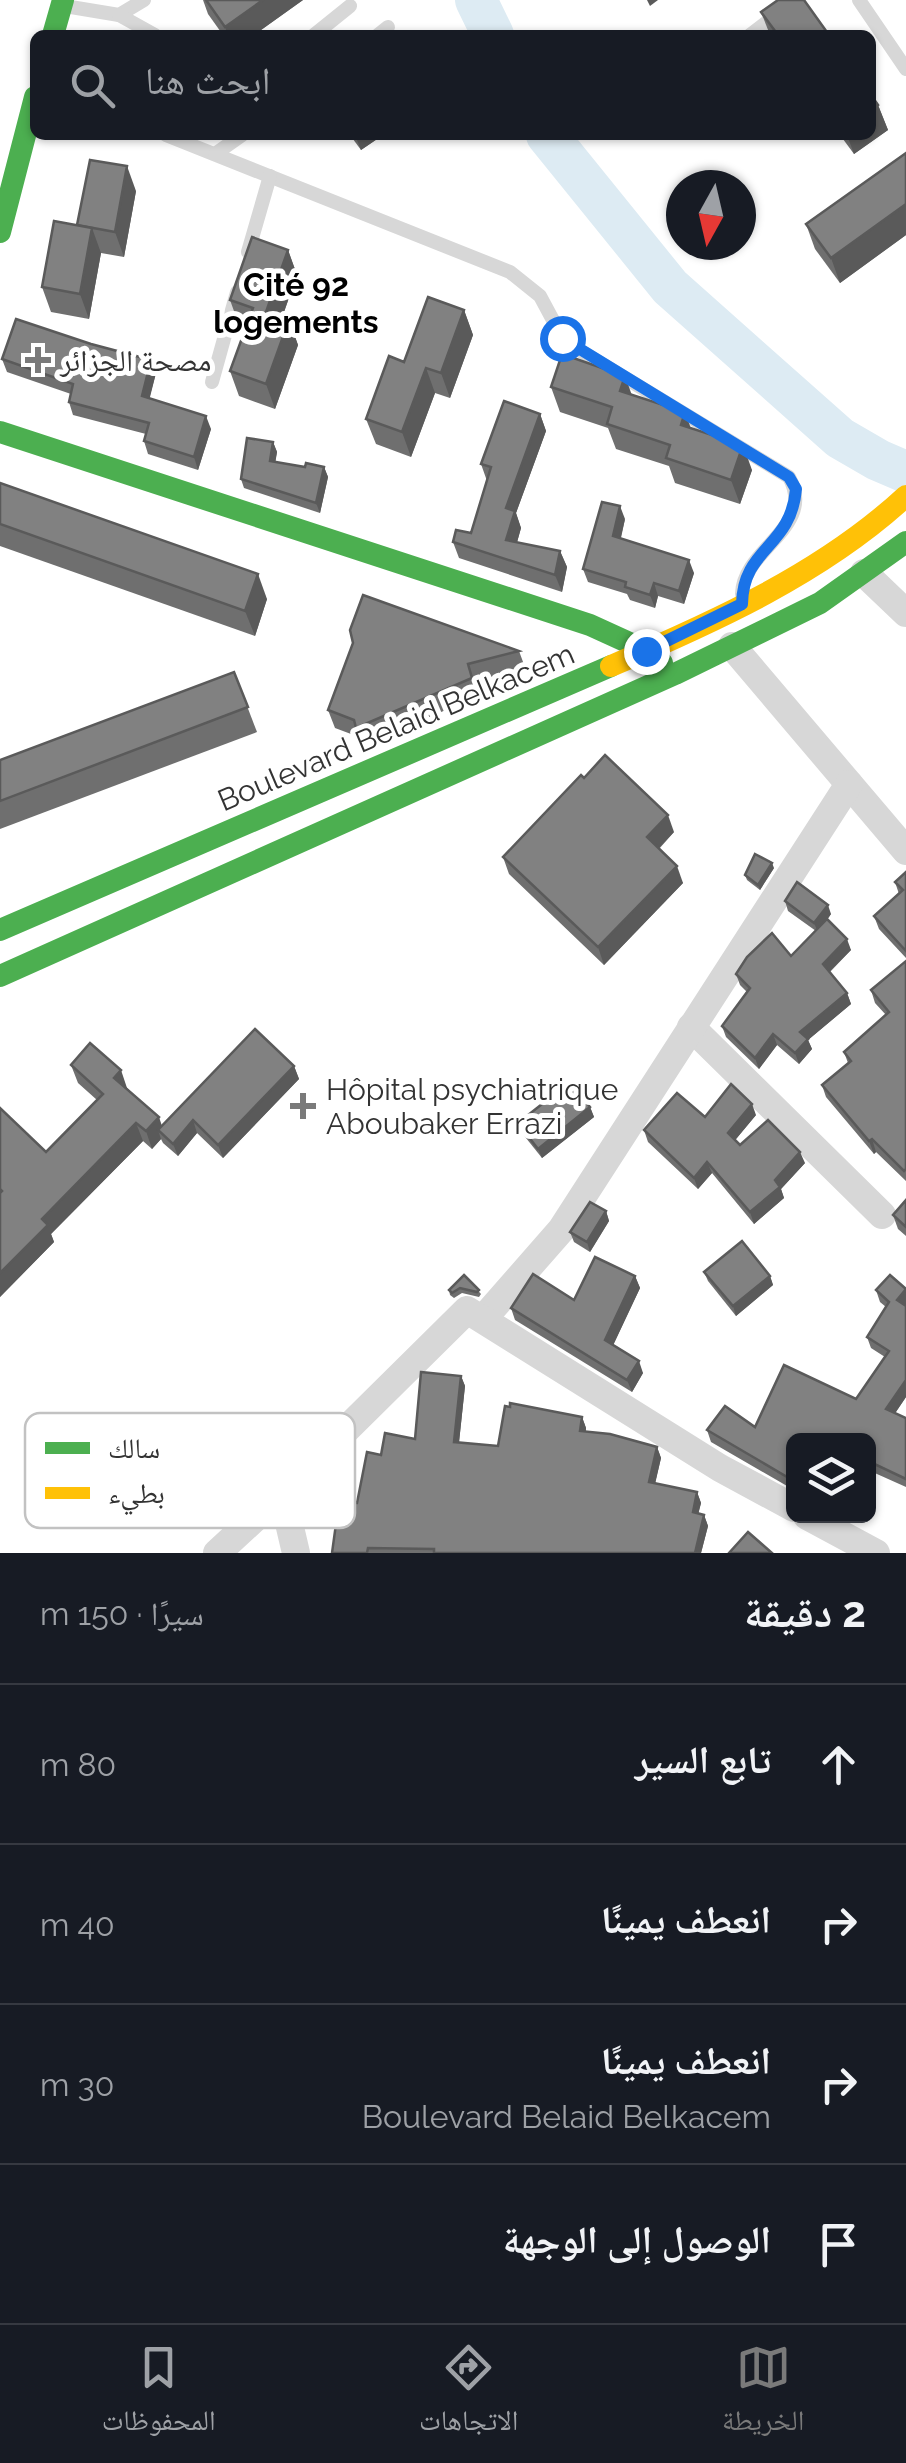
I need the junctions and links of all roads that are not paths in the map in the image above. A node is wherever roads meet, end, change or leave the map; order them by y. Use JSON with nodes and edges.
{"nodes":[{"id":1,"x":144,"y":0,"type":"edge"},
{"id":2,"x":796,"y":0,"type":"edge"},
{"id":3,"x":859,"y":0,"type":"edge"},
{"id":4,"x":62,"y":3,"type":"edge"},
{"id":5,"x":350,"y":6,"type":"dead end"},
{"id":6,"x":119,"y":15,"type":"junction"},
{"id":7,"x":54,"y":30,"type":"edge"},
{"id":8,"x":146,"y":30,"type":"edge"},
{"id":9,"x":320,"y":30,"type":"edge"},
{"id":10,"x":757,"y":30,"type":"edge"},
{"id":11,"x":906,"y":69,"type":"edge"},
{"id":12,"x":30,"y":117,"type":"edge"},
{"id":13,"x":179,"y":140,"type":"edge"},
{"id":14,"x":235,"y":140,"type":"edge"},
{"id":15,"x":215,"y":154,"type":"junction"},
{"id":16,"x":270,"y":176,"type":"junction"},
{"id":17,"x":0,"y":232,"type":"edge"},
{"id":18,"x":212,"y":382,"type":"dead end"},
{"id":19,"x":0,"y":432,"type":"edge"},
{"id":20,"x":902,"y":500,"type":"edge"},
{"id":21,"x":906,"y":542,"type":"edge"},
{"id":22,"x":864,"y":573,"type":"junction"},
{"id":23,"x":742,"y":604,"type":"junction"},
{"id":24,"x":906,"y":612,"type":"edge"},
{"id":25,"x":732,"y":646,"type":"junction"},
{"id":26,"x":646,"y":651,"type":"junction"},
{"id":27,"x":675,"y":674,"type":"junction"},
{"id":28,"x":849,"y":784,"type":"junction"},
{"id":29,"x":906,"y":851,"type":"edge"},
{"id":30,"x":0,"y":930,"type":"edge"},
{"id":31,"x":0,"y":976,"type":"edge"},
{"id":32,"x":691,"y":1027,"type":"junction"},
{"id":33,"x":882,"y":1215,"type":"dead end"},
{"id":34,"x":483,"y":1319,"type":"junction"},
{"id":35,"x":355,"y":1420,"type":"edge"},
{"id":36,"x":786,"y":1504,"type":"edge"},
{"id":37,"x":820,"y":1523,"type":"edge"},
{"id":38,"x":244,"y":1528,"type":"edge"},
{"id":39,"x":290,"y":1528,"type":"edge"},
{"id":40,"x":217,"y":1553,"type":"edge"},
{"id":41,"x":296,"y":1553,"type":"edge"},
{"id":42,"x":876,"y":1553,"type":"edge"}],
"edges":[{"from":1,"to":6,"type":"lane"},
{"from":2,"to":10,"type":"lane"},
{"from":3,"to":11,"type":"lane"},
{"from":4,"to":6,"type":"lane"},
{"from":4,"to":7,"type":"main road"},
{"from":5,"to":9,"type":"lane"},
{"from":6,"to":8,"type":"lane"},
{"from":12,"to":17,"type":"main road"},
{"from":13,"to":15,"type":"lane"},
{"from":14,"to":15,"type":"lane"},
{"from":15,"to":16,"type":"lane"},
{"from":16,"to":18,"type":"lane"},
{"from":16,"to":23,"type":"lane"},
{"from":19,"to":26,"type":"main road"},
{"from":20,"to":23,"type":"main road","name":"Boulevard Belaid Belkacem"},
{"from":21,"to":22,"type":"main road"},
{"from":22,"to":24,"type":"street"},
{"from":22,"to":25,"type":"main road"},
{"from":23,"to":26,"type":"main road","name":"Boulevard Belaid Belkacem"},
{"from":25,"to":27,"type":"main road"},
{"from":25,"to":28,"type":"street"},
{"from":26,"to":27,"type":"main road"},
{"from":26,"to":30,"type":"main road","name":"Boulevard Belaid Belkacem"},
{"from":27,"to":31,"type":"main road"},
{"from":28,"to":29,"type":"street"},
{"from":28,"to":32,"type":"street"},
{"from":32,"to":33,"type":"street"},
{"from":32,"to":34,"type":"street"},
{"from":34,"to":35,"type":"street"},
{"from":34,"to":36,"type":"street"},
{"from":37,"to":42,"type":"street"},
{"from":38,"to":40,"type":"street"},
{"from":39,"to":41,"type":"street"}]}
